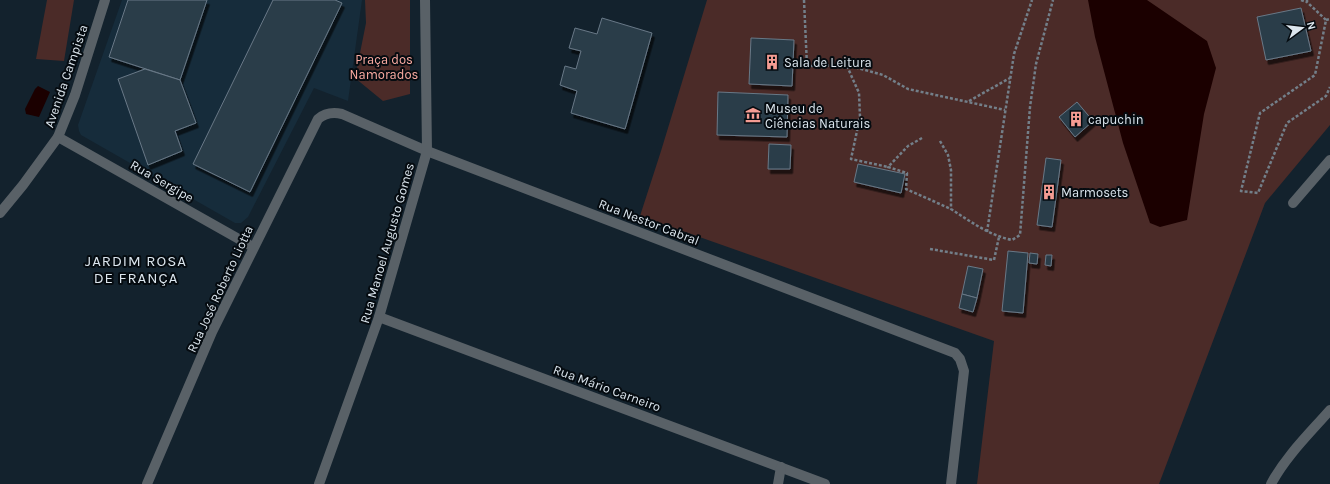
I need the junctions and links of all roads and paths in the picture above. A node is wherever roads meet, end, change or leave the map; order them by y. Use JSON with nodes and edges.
{"nodes":[{"id":1,"x":105,"y":0,"type":"edge"},
{"id":2,"x":425,"y":0,"type":"edge"},
{"id":3,"x":804,"y":0,"type":"edge"},
{"id":4,"x":1032,"y":0,"type":"edge"},
{"id":5,"x":1053,"y":0,"type":"edge"},
{"id":6,"x":1301,"y":0,"type":"edge"},
{"id":7,"x":1308,"y":1,"type":"edge"},
{"id":8,"x":1330,"y":19,"type":"edge"},
{"id":9,"x":1326,"y":20,"type":"junction"},
{"id":10,"x":847,"y":65,"type":"junction"},
{"id":11,"x":1010,"y":78,"type":"junction"},
{"id":12,"x":1330,"y":87,"type":"edge"},
{"id":13,"x":969,"y":101,"type":"junction"},
{"id":14,"x":1005,"y":110,"type":"junction"},
{"id":15,"x":328,"y":113,"type":"joint"},
{"id":16,"x":58,"y":137,"type":"junction"},
{"id":17,"x":922,"y":138,"type":"dead end"},
{"id":18,"x":940,"y":141,"type":"dead end"},
{"id":19,"x":427,"y":151,"type":"junction"},
{"id":20,"x":1330,"y":160,"type":"edge"},
{"id":21,"x":888,"y":167,"type":"junction"},
{"id":22,"x":1293,"y":203,"type":"dead end"},
{"id":23,"x":952,"y":209,"type":"junction"},
{"id":24,"x":0,"y":213,"type":"edge"},
{"id":25,"x":987,"y":232,"type":"junction"},
{"id":26,"x":999,"y":237,"type":"junction"},
{"id":27,"x":253,"y":247,"type":"junction"},
{"id":28,"x":930,"y":249,"type":"dead end"},
{"id":29,"x":379,"y":317,"type":"junction"},
{"id":30,"x":1330,"y":410,"type":"edge"},
{"id":31,"x":781,"y":467,"type":"junction"},
{"id":32,"x":147,"y":484,"type":"edge"},
{"id":33,"x":319,"y":484,"type":"edge"},
{"id":34,"x":778,"y":484,"type":"edge"},
{"id":35,"x":825,"y":484,"type":"edge"},
{"id":36,"x":951,"y":484,"type":"edge"},
{"id":37,"x":1271,"y":484,"type":"edge"}],
"edges":[{"from":1,"to":16,"type":"street","name":"Avenida Campista"},
{"from":2,"to":19,"type":"street","name":"Rua Manoel Augusto Gomes"},
{"from":3,"to":10,"type":"path"},
{"from":4,"to":11,"type":"path"},
{"from":5,"to":26,"type":"path"},
{"from":6,"to":7,"type":"path"},
{"from":7,"to":9,"type":"path"},
{"from":8,"to":9,"type":"path"},
{"from":9,"to":12,"type":"path"},
{"from":10,"to":13,"type":"path"},
{"from":10,"to":21,"type":"path"},
{"from":11,"to":13,"type":"path"},
{"from":11,"to":14,"type":"path"},
{"from":13,"to":14,"type":"path"},
{"from":14,"to":25,"type":"path"},
{"from":15,"to":19,"type":"street","name":"Rua Nestor Cabral"},
{"from":15,"to":27,"type":"street","name":"Rua José Roberto Liotta"},
{"from":16,"to":24,"type":"street","name":"Avenida Campista"},
{"from":16,"to":27,"type":"street","name":"Rua Sergipe"},
{"from":17,"to":21,"type":"path"},
{"from":18,"to":23,"type":"path"},
{"from":19,"to":29,"type":"street","name":"Rua Manoel Augusto Gomes"},
{"from":19,"to":36,"type":"street","name":"Rua Nestor Cabral"},
{"from":20,"to":22,"type":"street"},
{"from":21,"to":23,"type":"path"},
{"from":23,"to":25,"type":"path"},
{"from":25,"to":26,"type":"path"},
{"from":26,"to":28,"type":"path"},
{"from":27,"to":32,"type":"street","name":"Rua José Roberto Liotta"},
{"from":29,"to":31,"type":"street","name":"Rua Mário Carneiro"},
{"from":29,"to":33,"type":"street","name":"Rua Manoel Augusto Gomes"},
{"from":30,"to":37,"type":"street"},
{"from":31,"to":34,"type":"street"},
{"from":31,"to":35,"type":"street","name":"Rua Mário Carneiro"}]}
